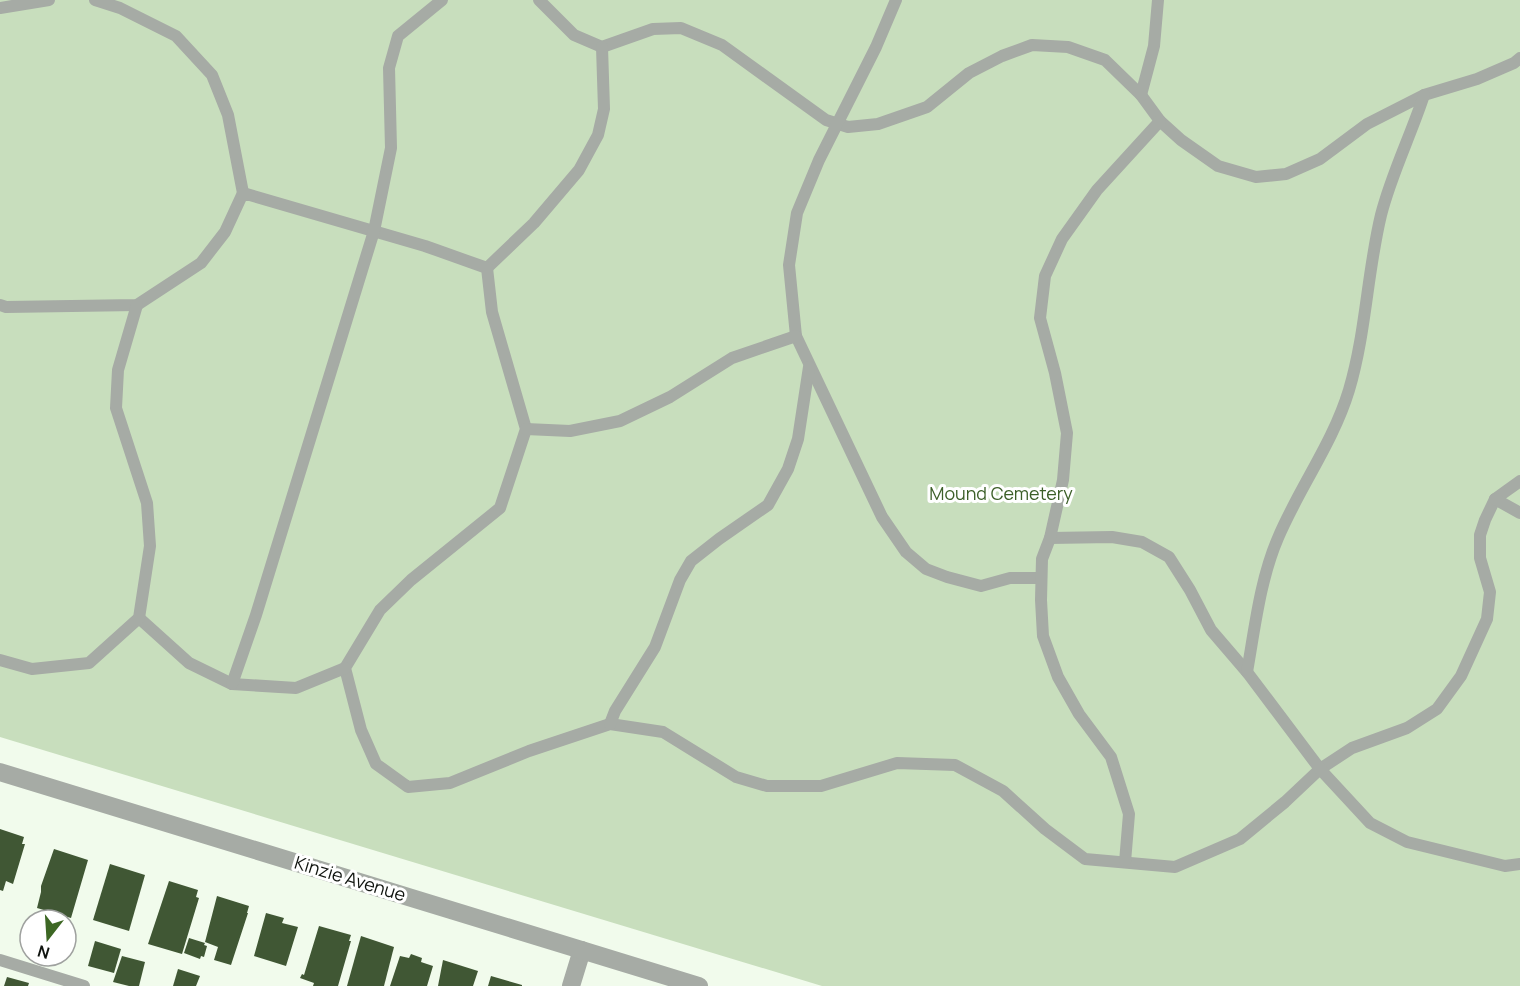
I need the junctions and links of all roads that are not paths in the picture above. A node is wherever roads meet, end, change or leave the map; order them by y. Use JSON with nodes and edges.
{"nodes":[{"id":1,"x":49,"y":0,"type":"edge"},
{"id":2,"x":95,"y":0,"type":"edge"},
{"id":3,"x":442,"y":0,"type":"edge"},
{"id":4,"x":538,"y":0,"type":"edge"},
{"id":5,"x":896,"y":0,"type":"edge"},
{"id":6,"x":1158,"y":0,"type":"edge"},
{"id":7,"x":0,"y":8,"type":"edge"},
{"id":8,"x":602,"y":47,"type":"junction"},
{"id":9,"x":1520,"y":58,"type":"edge"},
{"id":10,"x":1141,"y":94,"type":"junction"},
{"id":11,"x":1424,"y":95,"type":"junction"},
{"id":12,"x":1160,"y":121,"type":"junction"},
{"id":13,"x":837,"y":124,"type":"junction"},
{"id":14,"x":243,"y":193,"type":"junction"},
{"id":15,"x":374,"y":231,"type":"junction"},
{"id":16,"x":487,"y":268,"type":"junction"},
{"id":17,"x":137,"y":305,"type":"junction"},
{"id":18,"x":2,"y":307,"type":"edge"},
{"id":19,"x":796,"y":336,"type":"junction"},
{"id":20,"x":809,"y":365,"type":"junction"},
{"id":21,"x":526,"y":429,"type":"junction"},
{"id":22,"x":1520,"y":481,"type":"edge"},
{"id":23,"x":1495,"y":499,"type":"junction"},
{"id":24,"x":1520,"y":513,"type":"edge"},
{"id":25,"x":1050,"y":538,"type":"junction"},
{"id":26,"x":1041,"y":578,"type":"junction"},
{"id":27,"x":139,"y":618,"type":"junction"},
{"id":28,"x":0,"y":660,"type":"edge"},
{"id":29,"x":345,"y":668,"type":"junction"},
{"id":30,"x":1247,"y":672,"type":"junction"},
{"id":31,"x":232,"y":684,"type":"junction"},
{"id":32,"x":610,"y":724,"type":"junction"},
{"id":33,"x":1320,"y":769,"type":"junction"},
{"id":34,"x":0,"y":772,"type":"edge"},
{"id":35,"x":1125,"y":862,"type":"junction"},
{"id":36,"x":1520,"y":864,"type":"edge"},
{"id":37,"x":582,"y":950,"type":"junction"},
{"id":38,"x":0,"y":960,"type":"edge"},
{"id":39,"x":84,"y":986,"type":"edge"},
{"id":40,"x":571,"y":986,"type":"edge"},
{"id":41,"x":699,"y":986,"type":"edge"}],
"edges":[{"from":1,"to":7,"type":"lane"},
{"from":2,"to":14,"type":"lane"},
{"from":3,"to":15,"type":"lane"},
{"from":4,"to":8,"type":"lane"},
{"from":5,"to":13,"type":"lane"},
{"from":6,"to":10,"type":"lane"},
{"from":8,"to":13,"type":"lane"},
{"from":8,"to":16,"type":"lane"},
{"from":9,"to":11,"type":"lane"},
{"from":10,"to":12,"type":"lane"},
{"from":10,"to":13,"type":"lane"},
{"from":11,"to":12,"type":"lane"},
{"from":11,"to":30,"type":"lane"},
{"from":12,"to":25,"type":"lane"},
{"from":13,"to":19,"type":"lane"},
{"from":14,"to":15,"type":"lane"},
{"from":14,"to":17,"type":"lane"},
{"from":15,"to":16,"type":"lane"},
{"from":15,"to":31,"type":"lane"},
{"from":16,"to":21,"type":"lane"},
{"from":17,"to":18,"type":"lane"},
{"from":17,"to":27,"type":"lane"},
{"from":19,"to":20,"type":"lane"},
{"from":19,"to":21,"type":"lane"},
{"from":20,"to":26,"type":"lane"},
{"from":20,"to":32,"type":"lane"},
{"from":21,"to":29,"type":"lane"},
{"from":22,"to":23,"type":"lane"},
{"from":23,"to":24,"type":"lane"},
{"from":23,"to":33,"type":"lane"},
{"from":25,"to":26,"type":"lane"},
{"from":25,"to":30,"type":"lane"},
{"from":26,"to":35,"type":"lane"},
{"from":27,"to":28,"type":"lane"},
{"from":27,"to":31,"type":"lane"},
{"from":29,"to":31,"type":"lane"},
{"from":29,"to":32,"type":"lane"},
{"from":30,"to":33,"type":"lane"},
{"from":32,"to":35,"type":"lane"},
{"from":33,"to":35,"type":"lane"},
{"from":33,"to":36,"type":"lane"},
{"from":34,"to":37,"type":"street","name":"Kinzie Avenue"},
{"from":37,"to":40,"type":"street"},
{"from":37,"to":41,"type":"street","name":"Kinzie Avenue"},
{"from":38,"to":39,"type":"lane"}]}
